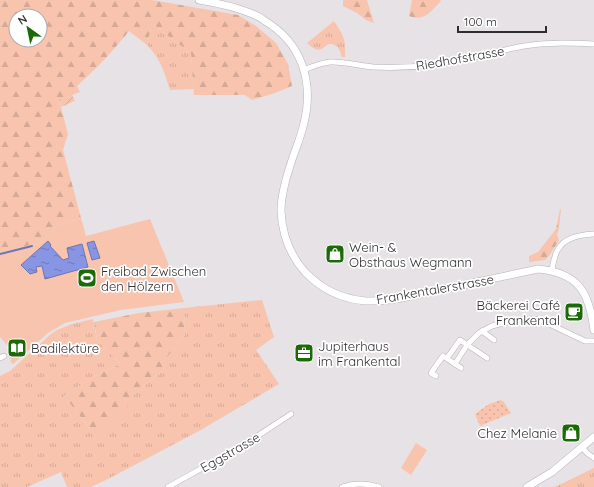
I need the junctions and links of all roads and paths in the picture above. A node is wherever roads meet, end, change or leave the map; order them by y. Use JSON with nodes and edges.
{"nodes":[{"id":1,"x":200,"y":0,"type":"edge"},
{"id":2,"x":594,"y":44,"type":"edge"},
{"id":3,"x":304,"y":70,"type":"junction"},
{"id":4,"x":594,"y":234,"type":"edge"},
{"id":5,"x":552,"y":270,"type":"junction"},
{"id":6,"x":594,"y":330,"type":"edge"},
{"id":7,"x":482,"y":331,"type":"junction"},
{"id":8,"x":494,"y":340,"type":"dead end"},
{"id":9,"x":594,"y":341,"type":"edge"},
{"id":10,"x":468,"y":345,"type":"junction"},
{"id":11,"x":447,"y":358,"type":"junction"},
{"id":12,"x":487,"y":358,"type":"dead end"},
{"id":13,"x":455,"y":364,"type":"junction"},
{"id":14,"x":461,"y":368,"type":"dead end"},
{"id":15,"x":436,"y":376,"type":"dead end"},
{"id":16,"x":291,"y":414,"type":"dead end"},
{"id":17,"x":594,"y":437,"type":"edge"},
{"id":18,"x":582,"y":447,"type":"junction"},
{"id":19,"x":594,"y":458,"type":"edge"},
{"id":20,"x":168,"y":487,"type":"edge"},
{"id":21,"x":342,"y":487,"type":"edge"},
{"id":22,"x":378,"y":487,"type":"edge"},
{"id":23,"x":527,"y":487,"type":"edge"}],
"edges":[{"from":1,"to":3,"type":"main road","name":"Frankentalerstrasse"},
{"from":2,"to":3,"type":"street","name":"Riedhofstrasse"},
{"from":3,"to":5,"type":"main road","name":"Frankentalerstrasse"},
{"from":4,"to":5,"type":"street"},
{"from":5,"to":6,"type":"main road","name":"Frankentalerstrasse"},
{"from":7,"to":8,"type":"street"},
{"from":7,"to":9,"type":"street"},
{"from":7,"to":10,"type":"street"},
{"from":10,"to":11,"type":"street"},
{"from":10,"to":12,"type":"street"},
{"from":10,"to":13,"type":"street"},
{"from":11,"to":13,"type":"street"},
{"from":11,"to":15,"type":"street"},
{"from":13,"to":14,"type":"street"},
{"from":16,"to":20,"type":"street","name":"Eggstrasse"},
{"from":17,"to":18,"type":"main road"},
{"from":18,"to":19,"type":"street"},
{"from":18,"to":23,"type":"main road"},
{"from":21,"to":22,"type":"street"}]}
